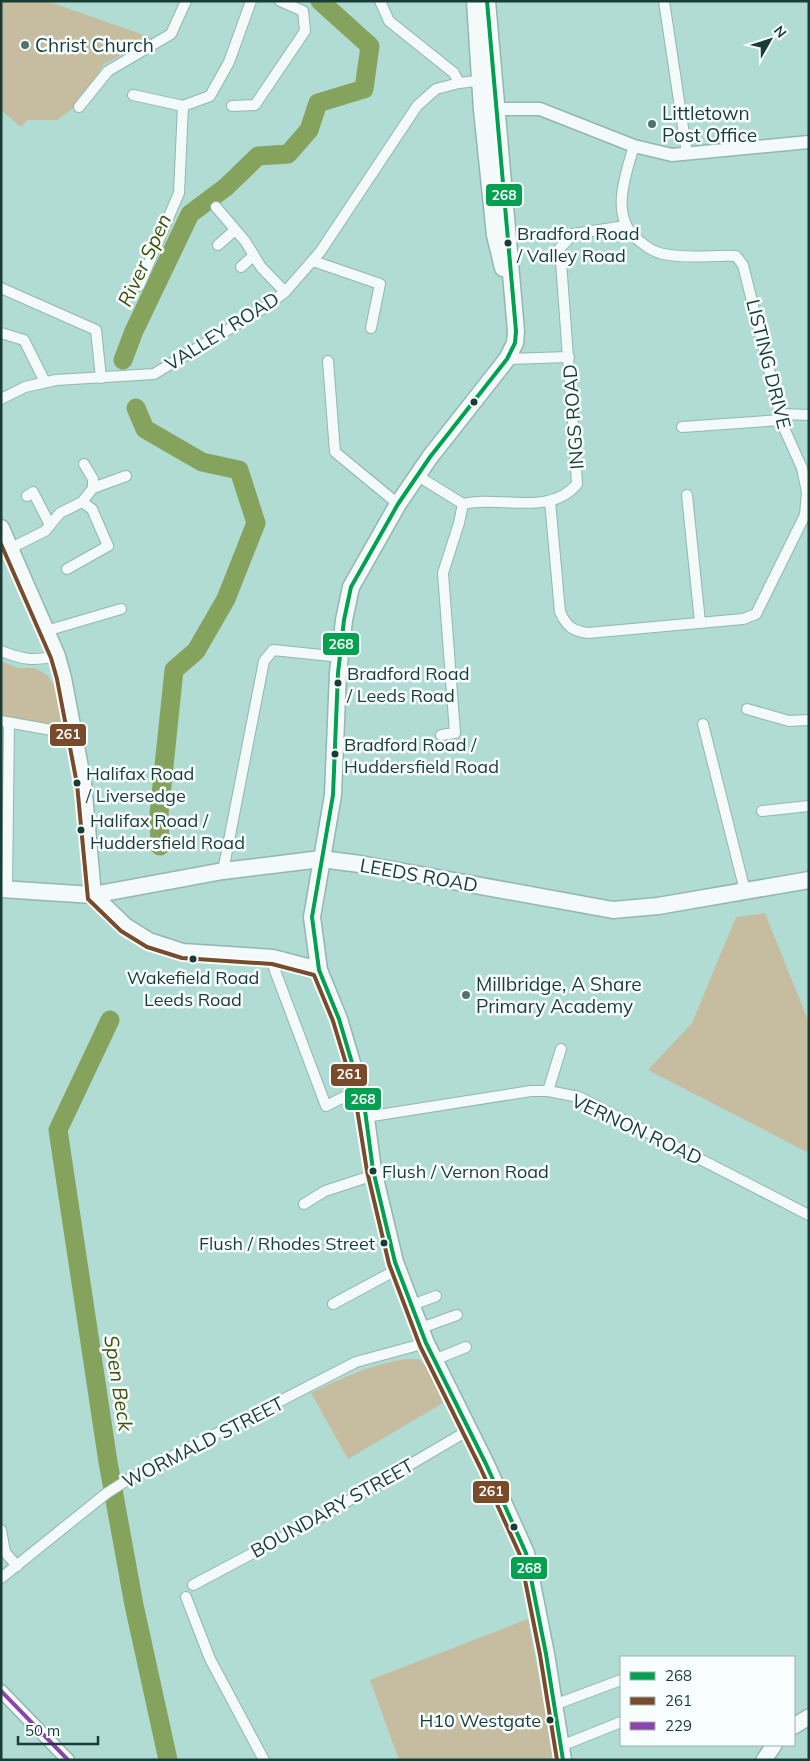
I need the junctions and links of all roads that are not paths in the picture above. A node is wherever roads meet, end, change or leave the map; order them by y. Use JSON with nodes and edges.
{"nodes":[{"id":1,"x":186,"y":1,"type":"edge"},
{"id":2,"x":251,"y":1,"type":"edge"},
{"id":3,"x":280,"y":1,"type":"edge"},
{"id":4,"x":380,"y":1,"type":"edge"},
{"id":5,"x":475,"y":1,"type":"edge"},
{"id":6,"x":487,"y":1,"type":"edge"},
{"id":7,"x":664,"y":1,"type":"edge"},
{"id":8,"x":487,"y":79,"type":"junction"},
{"id":9,"x":459,"y":83,"type":"junction"},
{"id":10,"x":133,"y":96,"type":"dead end"},
{"id":11,"x":183,"y":106,"type":"junction"},
{"id":12,"x":232,"y":106,"type":"dead end"},
{"id":13,"x":79,"y":107,"type":"dead end"},
{"id":14,"x":489,"y":109,"type":"junction"},
{"id":15,"x":809,"y":142,"type":"edge"},
{"id":16,"x":634,"y":146,"type":"junction"},
{"id":17,"x":687,"y":154,"type":"junction"},
{"id":18,"x":216,"y":207,"type":"dead end"},
{"id":19,"x":625,"y":226,"type":"junction"},
{"id":20,"x":235,"y":230,"type":"junction"},
{"id":21,"x":218,"y":245,"type":"dead end"},
{"id":22,"x":252,"y":256,"type":"junction"},
{"id":23,"x":313,"y":260,"type":"junction"},
{"id":24,"x":241,"y":267,"type":"dead end"},
{"id":25,"x":139,"y":286,"type":"dead end"},
{"id":26,"x":1,"y":288,"type":"edge"},
{"id":27,"x":285,"y":292,"type":"junction"},
{"id":28,"x":370,"y":327,"type":"dead end"},
{"id":29,"x":1,"y":333,"type":"edge"},
{"id":30,"x":569,"y":357,"type":"junction"},
{"id":31,"x":507,"y":360,"type":"junction"},
{"id":32,"x":328,"y":361,"type":"dead end"},
{"id":33,"x":101,"y":378,"type":"junction"},
{"id":34,"x":45,"y":382,"type":"junction"},
{"id":35,"x":1,"y":398,"type":"edge"},
{"id":36,"x":809,"y":415,"type":"edge"},
{"id":37,"x":781,"y":417,"type":"junction"},
{"id":38,"x":682,"y":427,"type":"dead end"},
{"id":39,"x":84,"y":464,"type":"dead end"},
{"id":40,"x":126,"y":476,"type":"dead end"},
{"id":41,"x":418,"y":476,"type":"junction"},
{"id":42,"x":93,"y":488,"type":"junction"},
{"id":43,"x":687,"y":495,"type":"dead end"},
{"id":44,"x":27,"y":496,"type":"dead end"},
{"id":45,"x":550,"y":501,"type":"junction"},
{"id":46,"x":82,"y":502,"type":"junction"},
{"id":47,"x":398,"y":504,"type":"junction"},
{"id":48,"x":463,"y":504,"type":"junction"},
{"id":49,"x":50,"y":525,"type":"junction"},
{"id":50,"x":1,"y":528,"type":"edge"},
{"id":51,"x":11,"y":548,"type":"junction"},
{"id":52,"x":67,"y":569,"type":"dead end"},
{"id":53,"x":121,"y":608,"type":"dead end"},
{"id":54,"x":700,"y":622,"type":"junction"},
{"id":55,"x":46,"y":631,"type":"junction"},
{"id":56,"x":1,"y":651,"type":"edge"},
{"id":57,"x":57,"y":656,"type":"junction"},
{"id":58,"x":341,"y":656,"type":"junction"},
{"id":59,"x":747,"y":708,"type":"dead end"},
{"id":60,"x":809,"y":720,"type":"edge"},
{"id":61,"x":5,"y":722,"type":"edge"},
{"id":62,"x":703,"y":724,"type":"dead end"},
{"id":63,"x":74,"y":734,"type":"junction"},
{"id":64,"x":441,"y":735,"type":"dead end"},
{"id":65,"x":809,"y":806,"type":"edge"},
{"id":66,"x":762,"y":811,"type":"dead end"},
{"id":67,"x":321,"y":859,"type":"junction"},
{"id":68,"x":223,"y":872,"type":"junction"},
{"id":69,"x":809,"y":880,"type":"edge"},
{"id":70,"x":4,"y":890,"type":"edge"},
{"id":71,"x":745,"y":891,"type":"junction"},
{"id":72,"x":92,"y":895,"type":"junction"},
{"id":73,"x":273,"y":958,"type":"junction"},
{"id":74,"x":319,"y":970,"type":"junction"},
{"id":75,"x":561,"y":1049,"type":"dead end"},
{"id":76,"x":360,"y":1089,"type":"junction"},
{"id":77,"x":548,"y":1091,"type":"junction"},
{"id":78,"x":366,"y":1118,"type":"junction"},
{"id":79,"x":374,"y":1175,"type":"junction"},
{"id":80,"x":304,"y":1204,"type":"dead end"},
{"id":81,"x":809,"y":1215,"type":"edge"},
{"id":82,"x":398,"y":1269,"type":"junction"},
{"id":83,"x":436,"y":1296,"type":"dead end"},
{"id":84,"x":333,"y":1304,"type":"dead end"},
{"id":85,"x":412,"y":1305,"type":"junction"},
{"id":86,"x":457,"y":1315,"type":"dead end"},
{"id":87,"x":423,"y":1336,"type":"junction"},
{"id":88,"x":466,"y":1347,"type":"dead end"},
{"id":89,"x":434,"y":1360,"type":"junction"},
{"id":90,"x":469,"y":1430,"type":"junction"},
{"id":91,"x":1,"y":1530,"type":"edge"},
{"id":92,"x":16,"y":1566,"type":"junction"},
{"id":93,"x":1,"y":1578,"type":"edge"},
{"id":94,"x":193,"y":1585,"type":"dead end"},
{"id":95,"x":186,"y":1597,"type":"dead end"},
{"id":96,"x":620,"y":1680,"type":"edge"},
{"id":97,"x":1,"y":1691,"type":"edge"},
{"id":98,"x":554,"y":1706,"type":"junction"},
{"id":99,"x":809,"y":1717,"type":"edge"},
{"id":100,"x":620,"y":1723,"type":"edge"},
{"id":101,"x":795,"y":1725,"type":"edge"},
{"id":102,"x":773,"y":1746,"type":"edge"},
{"id":103,"x":562,"y":1753,"type":"edge"},
{"id":104,"x":68,"y":1760,"type":"edge"},
{"id":105,"x":264,"y":1760,"type":"edge"},
{"id":106,"x":764,"y":1760,"type":"edge"}],
"edges":[{"from":1,"to":13,"type":"street"},
{"from":2,"to":11,"type":"street"},
{"from":3,"to":12,"type":"street"},
{"from":4,"to":9,"type":"street"},
{"from":5,"to":8,"type":"main road"},
{"from":6,"to":8,"type":"main road"},
{"from":7,"to":17,"type":"street"},
{"from":8,"to":9,"type":"street","name":"VALLEY ROAD"},
{"from":8,"to":14,"type":"main road"},
{"from":9,"to":23,"type":"street","name":"VALLEY ROAD"},
{"from":10,"to":11,"type":"street"},
{"from":11,"to":25,"type":"street"},
{"from":14,"to":16,"type":"street"},
{"from":14,"to":31,"type":"main road"},
{"from":15,"to":17,"type":"street"},
{"from":16,"to":17,"type":"street"},
{"from":16,"to":19,"type":"street"},
{"from":18,"to":20,"type":"street"},
{"from":19,"to":30,"type":"street","name":"INGS ROAD"},
{"from":19,"to":37,"type":"street","name":"LISTING DRIVE"},
{"from":20,"to":21,"type":"street"},
{"from":20,"to":22,"type":"street"},
{"from":22,"to":24,"type":"street"},
{"from":22,"to":27,"type":"street"},
{"from":23,"to":27,"type":"street","name":"VALLEY ROAD"},
{"from":23,"to":28,"type":"street"},
{"from":26,"to":33,"type":"street"},
{"from":27,"to":33,"type":"street","name":"VALLEY ROAD"},
{"from":29,"to":34,"type":"street"},
{"from":30,"to":31,"type":"street"},
{"from":30,"to":45,"type":"street","name":"INGS ROAD"},
{"from":31,"to":41,"type":"main road"},
{"from":32,"to":47,"type":"street"},
{"from":33,"to":34,"type":"street","name":"VALLEY ROAD"},
{"from":34,"to":35,"type":"street","name":"VALLEY ROAD"},
{"from":36,"to":37,"type":"street"},
{"from":37,"to":38,"type":"street"},
{"from":37,"to":54,"type":"street","name":"LISTING DRIVE"},
{"from":39,"to":42,"type":"street"},
{"from":40,"to":42,"type":"street"},
{"from":41,"to":47,"type":"main road"},
{"from":41,"to":48,"type":"street"},
{"from":42,"to":46,"type":"street"},
{"from":43,"to":54,"type":"street"},
{"from":44,"to":49,"type":"street"},
{"from":45,"to":48,"type":"street","name":"INGS ROAD"},
{"from":45,"to":54,"type":"street","name":"LISTING DRIVE"},
{"from":46,"to":49,"type":"street"},
{"from":46,"to":52,"type":"street"},
{"from":47,"to":58,"type":"main road"},
{"from":48,"to":64,"type":"street"},
{"from":49,"to":51,"type":"street"},
{"from":50,"to":51,"type":"main road"},
{"from":51,"to":55,"type":"main road"},
{"from":53,"to":55,"type":"street"},
{"from":55,"to":57,"type":"main road"},
{"from":56,"to":57,"type":"street"},
{"from":57,"to":63,"type":"main road"},
{"from":58,"to":67,"type":"main road"},
{"from":58,"to":68,"type":"street"},
{"from":59,"to":60,"type":"street"},
{"from":61,"to":63,"type":"street"},
{"from":61,"to":70,"type":"street"},
{"from":62,"to":71,"type":"street"},
{"from":63,"to":72,"type":"main road"},
{"from":65,"to":66,"type":"street"},
{"from":67,"to":68,"type":"main road","name":"LEEDS ROAD"},
{"from":67,"to":71,"type":"main road","name":"LEEDS ROAD"},
{"from":67,"to":74,"type":"main road"},
{"from":68,"to":72,"type":"main road","name":"LEEDS ROAD"},
{"from":69,"to":71,"type":"main road","name":"LEEDS ROAD"},
{"from":70,"to":72,"type":"main road","name":"LEEDS ROAD"},
{"from":72,"to":73,"type":"main road"},
{"from":73,"to":74,"type":"main road"},
{"from":73,"to":76,"type":"street"},
{"from":74,"to":76,"type":"main road"},
{"from":75,"to":77,"type":"street"},
{"from":76,"to":78,"type":"main road"},
{"from":77,"to":78,"type":"street","name":"VERNON ROAD"},
{"from":77,"to":81,"type":"street","name":"VERNON ROAD"},
{"from":78,"to":79,"type":"main road"},
{"from":79,"to":80,"type":"street"},
{"from":79,"to":82,"type":"main road"},
{"from":82,"to":84,"type":"street"},
{"from":82,"to":85,"type":"main road"},
{"from":83,"to":85,"type":"street"},
{"from":85,"to":87,"type":"main road"},
{"from":86,"to":87,"type":"street","name":"WORMALD STREET"},
{"from":87,"to":89,"type":"main road"},
{"from":87,"to":92,"type":"street","name":"WORMALD STREET"},
{"from":88,"to":89,"type":"street"},
{"from":89,"to":90,"type":"main road"},
{"from":90,"to":94,"type":"street","name":"BOUNDARY STREET"},
{"from":90,"to":98,"type":"main road"},
{"from":91,"to":92,"type":"street"},
{"from":92,"to":93,"type":"street","name":"WORMALD STREET"},
{"from":95,"to":105,"type":"street"},
{"from":96,"to":98,"type":"street"},
{"from":97,"to":104,"type":"street"},
{"from":98,"to":103,"type":"main road"},
{"from":99,"to":101,"type":"main road"},
{"from":100,"to":103,"type":"street"},
{"from":102,"to":106,"type":"main road"}]}
